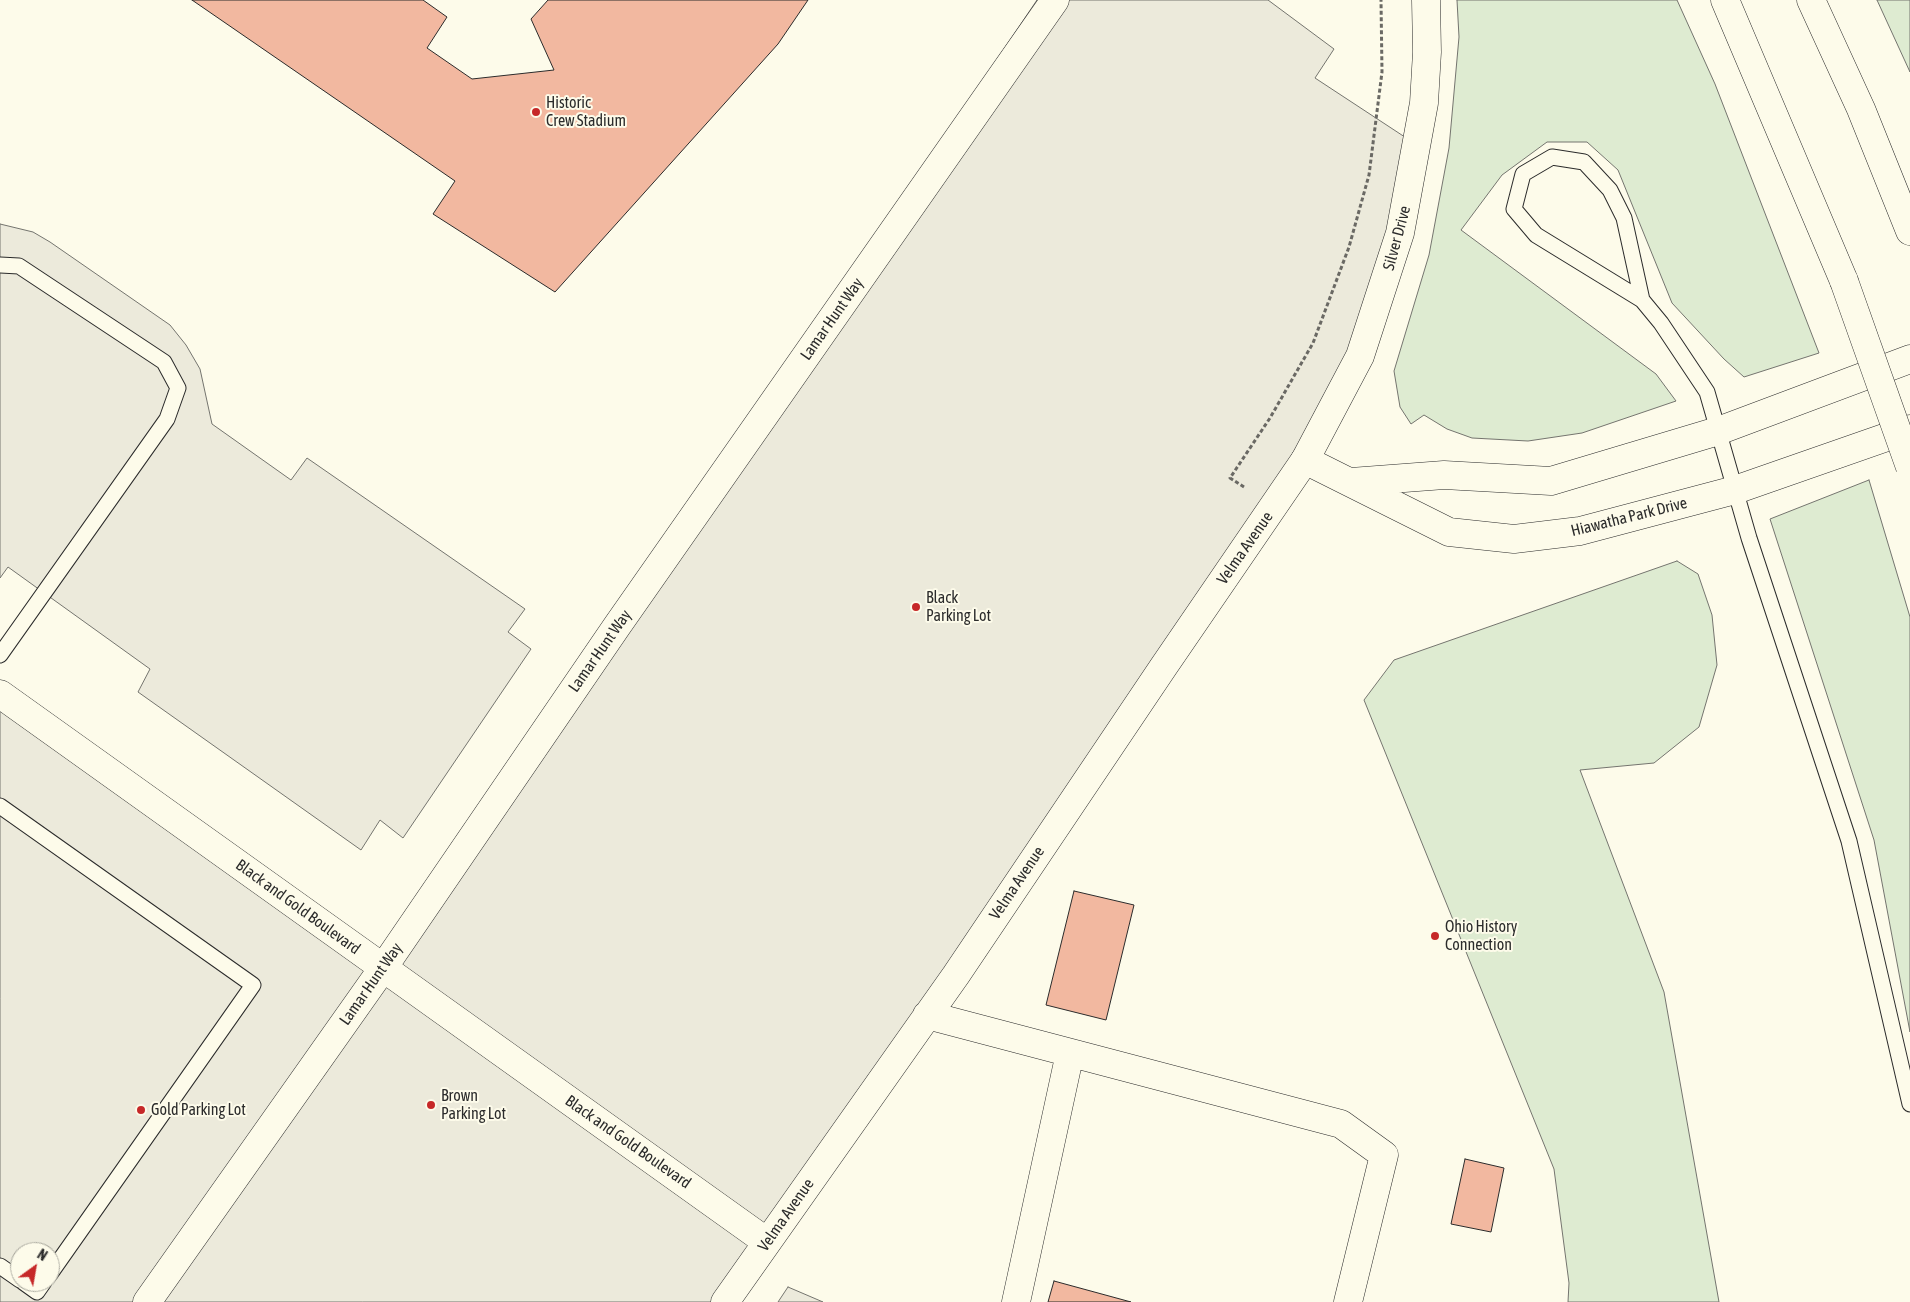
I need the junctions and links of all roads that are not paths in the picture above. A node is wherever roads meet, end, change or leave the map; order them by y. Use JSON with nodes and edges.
{"nodes":[{"id":1,"x":1055,"y":0,"type":"edge"},
{"id":2,"x":1426,"y":0,"type":"edge"},
{"id":3,"x":1725,"y":0,"type":"edge"},
{"id":4,"x":1811,"y":0,"type":"edge"},
{"id":5,"x":1910,"y":231,"type":"edge"},
{"id":6,"x":0,"y":265,"type":"edge"},
{"id":7,"x":1642,"y":300,"type":"junction"},
{"id":8,"x":1910,"y":359,"type":"edge"},
{"id":9,"x":1910,"y":429,"type":"edge"},
{"id":10,"x":1718,"y":431,"type":"junction"},
{"id":11,"x":1306,"y":460,"type":"junction"},
{"id":12,"x":1910,"y":467,"type":"edge"},
{"id":13,"x":1349,"y":482,"type":"junction"},
{"id":14,"x":1735,"y":490,"type":"junction"},
{"id":15,"x":0,"y":655,"type":"edge"},
{"id":16,"x":0,"y":694,"type":"edge"},
{"id":17,"x":0,"y":806,"type":"edge"},
{"id":18,"x":383,"y":968,"type":"junction"},
{"id":19,"x":927,"y":1015,"type":"junction"},
{"id":20,"x":1070,"y":1053,"type":"junction"},
{"id":21,"x":1910,"y":1104,"type":"edge"},
{"id":22,"x":767,"y":1242,"type":"junction"},
{"id":23,"x":60,"y":1260,"type":"edge"},
{"id":24,"x":147,"y":1302,"type":"edge"},
{"id":25,"x":725,"y":1302,"type":"edge"},
{"id":26,"x":1016,"y":1302,"type":"edge"},
{"id":27,"x":1348,"y":1302,"type":"edge"}],
"edges":[{"from":1,"to":18,"type":"main road","name":"Lamar Hunt Way"},
{"from":2,"to":11,"type":"main road","name":"Silver Drive"},
{"from":3,"to":12,"type":"main road","bridge":true},
{"from":4,"to":5,"type":"main road"},
{"from":6,"to":15,"type":"lane"},
{"from":7,"to":7,"type":"lane"},
{"from":7,"to":10,"type":"lane"},
{"from":8,"to":10,"type":"main road"},
{"from":9,"to":14,"type":"main road","name":"Hiawatha Park Drive"},
{"from":10,"to":13,"type":"main road"},
{"from":10,"to":14,"type":"lane"},
{"from":11,"to":13,"type":"main road","name":"Hiawatha Park Drive"},
{"from":11,"to":19,"type":"main road","name":"Velma Avenue"},
{"from":13,"to":14,"type":"main road","name":"Hiawatha Park Drive"},
{"from":14,"to":21,"type":"lane"},
{"from":16,"to":18,"type":"main road","name":"Black and Gold Boulevard"},
{"from":17,"to":23,"type":"lane"},
{"from":18,"to":22,"type":"main road","name":"Black and Gold Boulevard"},
{"from":18,"to":24,"type":"main road","name":"Lamar Hunt Way"},
{"from":19,"to":20,"type":"main road"},
{"from":19,"to":22,"type":"main road","name":"Velma Avenue"},
{"from":20,"to":26,"type":"main road"},
{"from":20,"to":27,"type":"main road"},
{"from":22,"to":25,"type":"main road","name":"Velma Avenue"}]}
